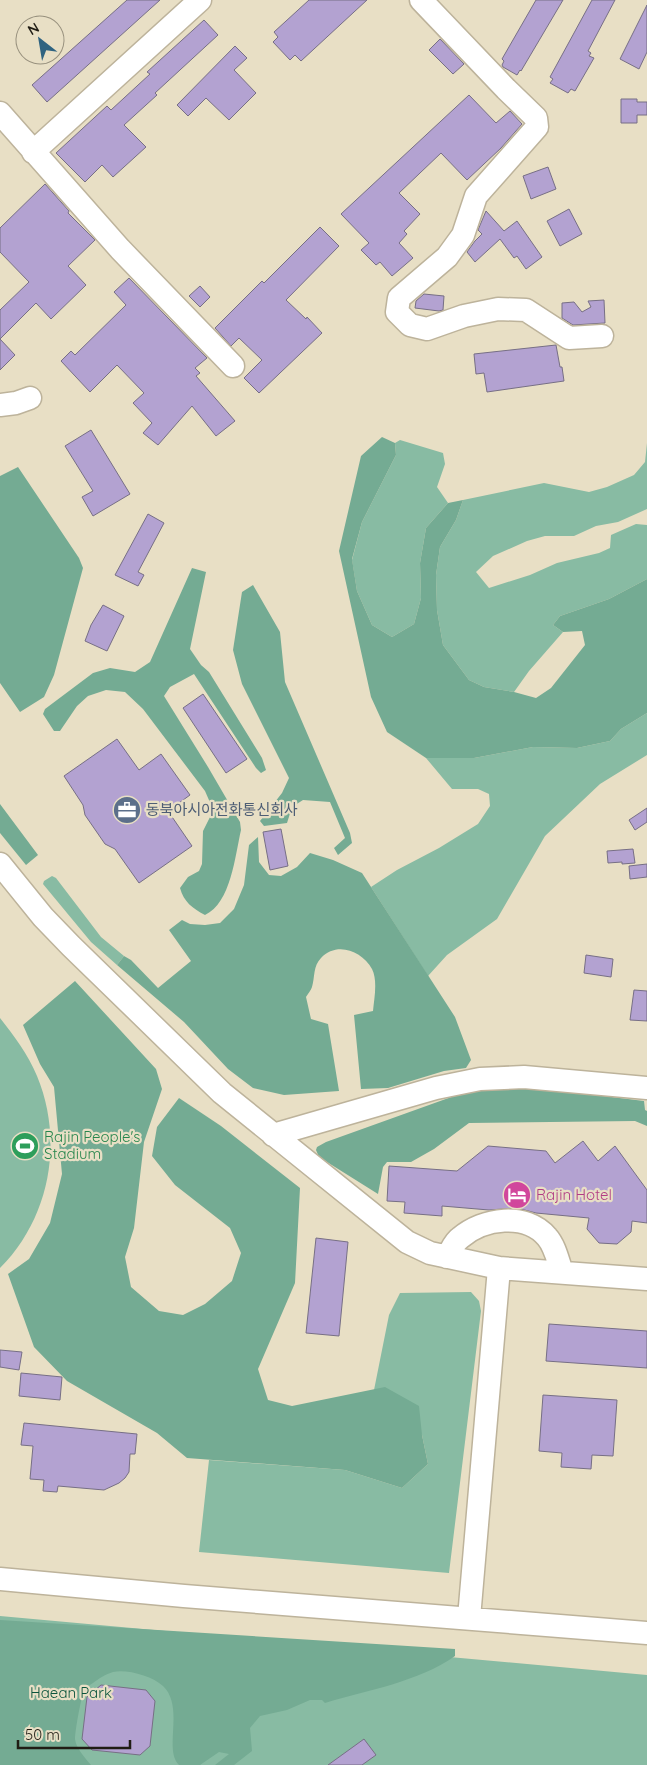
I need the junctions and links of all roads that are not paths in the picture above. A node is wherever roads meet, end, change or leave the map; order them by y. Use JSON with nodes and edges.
{"nodes":[{"id":1,"x":199,"y":0,"type":"edge"},
{"id":2,"x":421,"y":0,"type":"edge"},
{"id":3,"x":0,"y":113,"type":"edge"},
{"id":4,"x":33,"y":152,"type":"junction"},
{"id":5,"x":602,"y":336,"type":"dead end"},
{"id":6,"x":233,"y":366,"type":"dead end"},
{"id":7,"x":30,"y":398,"type":"dead end"},
{"id":8,"x":0,"y":405,"type":"edge"},
{"id":9,"x":0,"y":864,"type":"edge"},
{"id":10,"x":647,"y":1088,"type":"edge"},
{"id":11,"x":273,"y":1135,"type":"junction"},
{"id":12,"x":447,"y":1257,"type":"junction"},
{"id":13,"x":499,"y":1268,"type":"junction"},
{"id":14,"x":562,"y":1272,"type":"junction"},
{"id":15,"x":647,"y":1278,"type":"edge"},
{"id":16,"x":0,"y":1579,"type":"edge"},
{"id":17,"x":469,"y":1618,"type":"junction"},
{"id":18,"x":647,"y":1633,"type":"edge"}],
"edges":[{"from":1,"to":4,"type":"street"},
{"from":2,"to":5,"type":"street"},
{"from":3,"to":4,"type":"street"},
{"from":4,"to":6,"type":"street"},
{"from":7,"to":8,"type":"street"},
{"from":9,"to":11,"type":"street"},
{"from":10,"to":11,"type":"street"},
{"from":11,"to":12,"type":"street"},
{"from":12,"to":13,"type":"street"},
{"from":12,"to":14,"type":"street"},
{"from":13,"to":14,"type":"street"},
{"from":13,"to":17,"type":"street"},
{"from":14,"to":15,"type":"street"},
{"from":16,"to":17,"type":"street"},
{"from":17,"to":18,"type":"street"}]}
